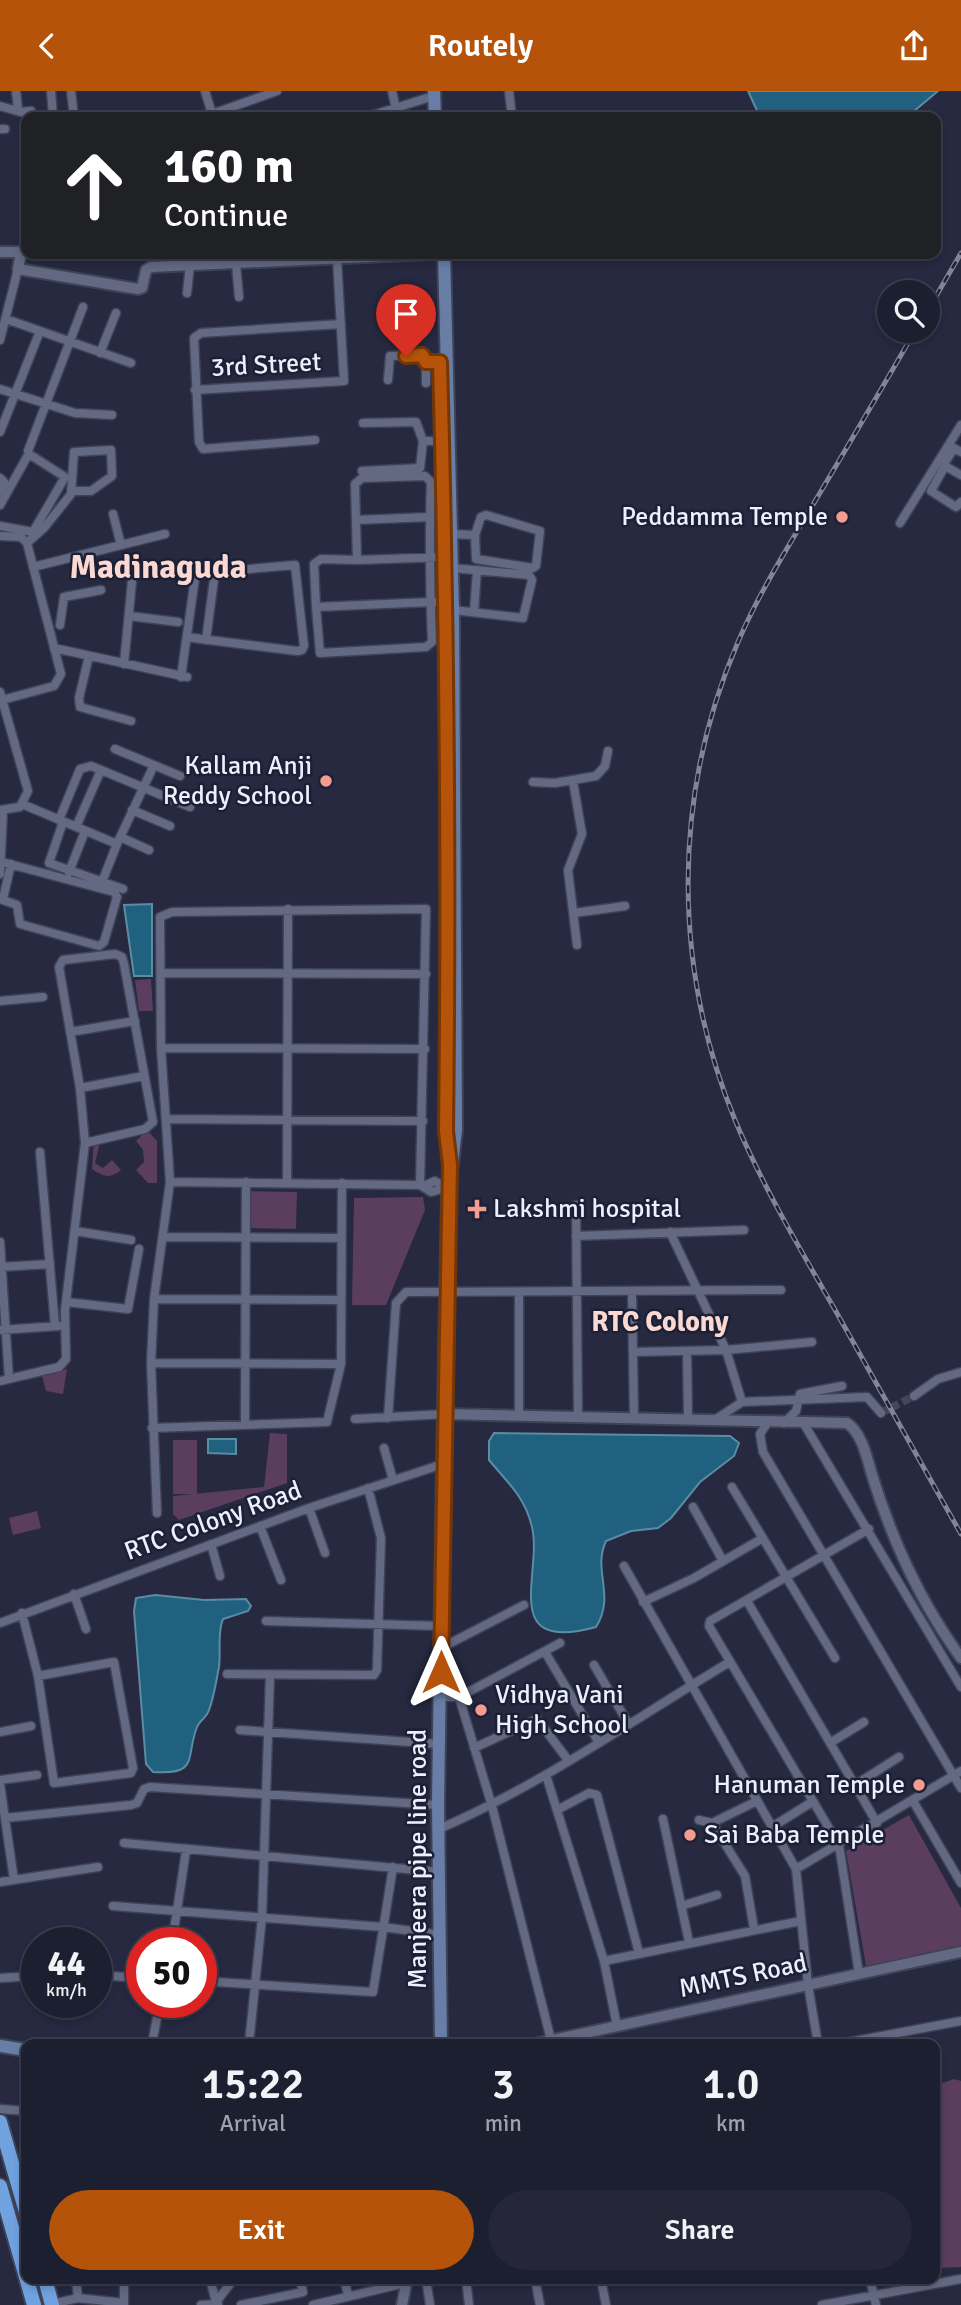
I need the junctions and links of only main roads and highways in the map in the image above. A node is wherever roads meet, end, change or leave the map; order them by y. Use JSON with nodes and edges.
{"nodes":[{"id":1,"x":429,"y":93,"type":"edge"},
{"id":2,"x":429,"y":112,"type":"edge"},
{"id":3,"x":434,"y":112,"type":"edge"},
{"id":4,"x":438,"y":259,"type":"edge"},
{"id":5,"x":444,"y":259,"type":"edge"},
{"id":6,"x":446,"y":416,"type":"junction"},
{"id":7,"x":448,"y":563,"type":"junction"},
{"id":8,"x":441,"y":2039,"type":"edge"},
{"id":9,"x":3,"y":2050,"type":"edge"},
{"id":10,"x":21,"y":2050,"type":"edge"},
{"id":11,"x":0,"y":2122,"type":"edge"},
{"id":12,"x":0,"y":2186,"type":"edge"},
{"id":13,"x":21,"y":2195,"type":"edge"},
{"id":14,"x":21,"y":2260,"type":"edge"},
{"id":15,"x":28,"y":2284,"type":"edge"},
{"id":16,"x":46,"y":2284,"type":"edge"},
{"id":17,"x":34,"y":2305,"type":"edge"},
{"id":18,"x":52,"y":2305,"type":"edge"}],
"edges":[{"from":1,"to":2,"type":"main road"},
{"from":1,"to":3,"type":"main road"},
{"from":4,"to":6,"type":"main road"},
{"from":5,"to":6,"type":"main road"},
{"from":6,"to":7,"type":"main road"},
{"from":6,"to":7,"type":"main road"},
{"from":7,"to":8,"type":"main road","name":"Manjeera pipe line road"},
{"from":9,"to":10,"type":"main road"},
{"from":11,"to":13,"type":"highway"},
{"from":12,"to":14,"type":"highway"},
{"from":15,"to":17,"type":"highway"},
{"from":16,"to":18,"type":"highway"}]}
